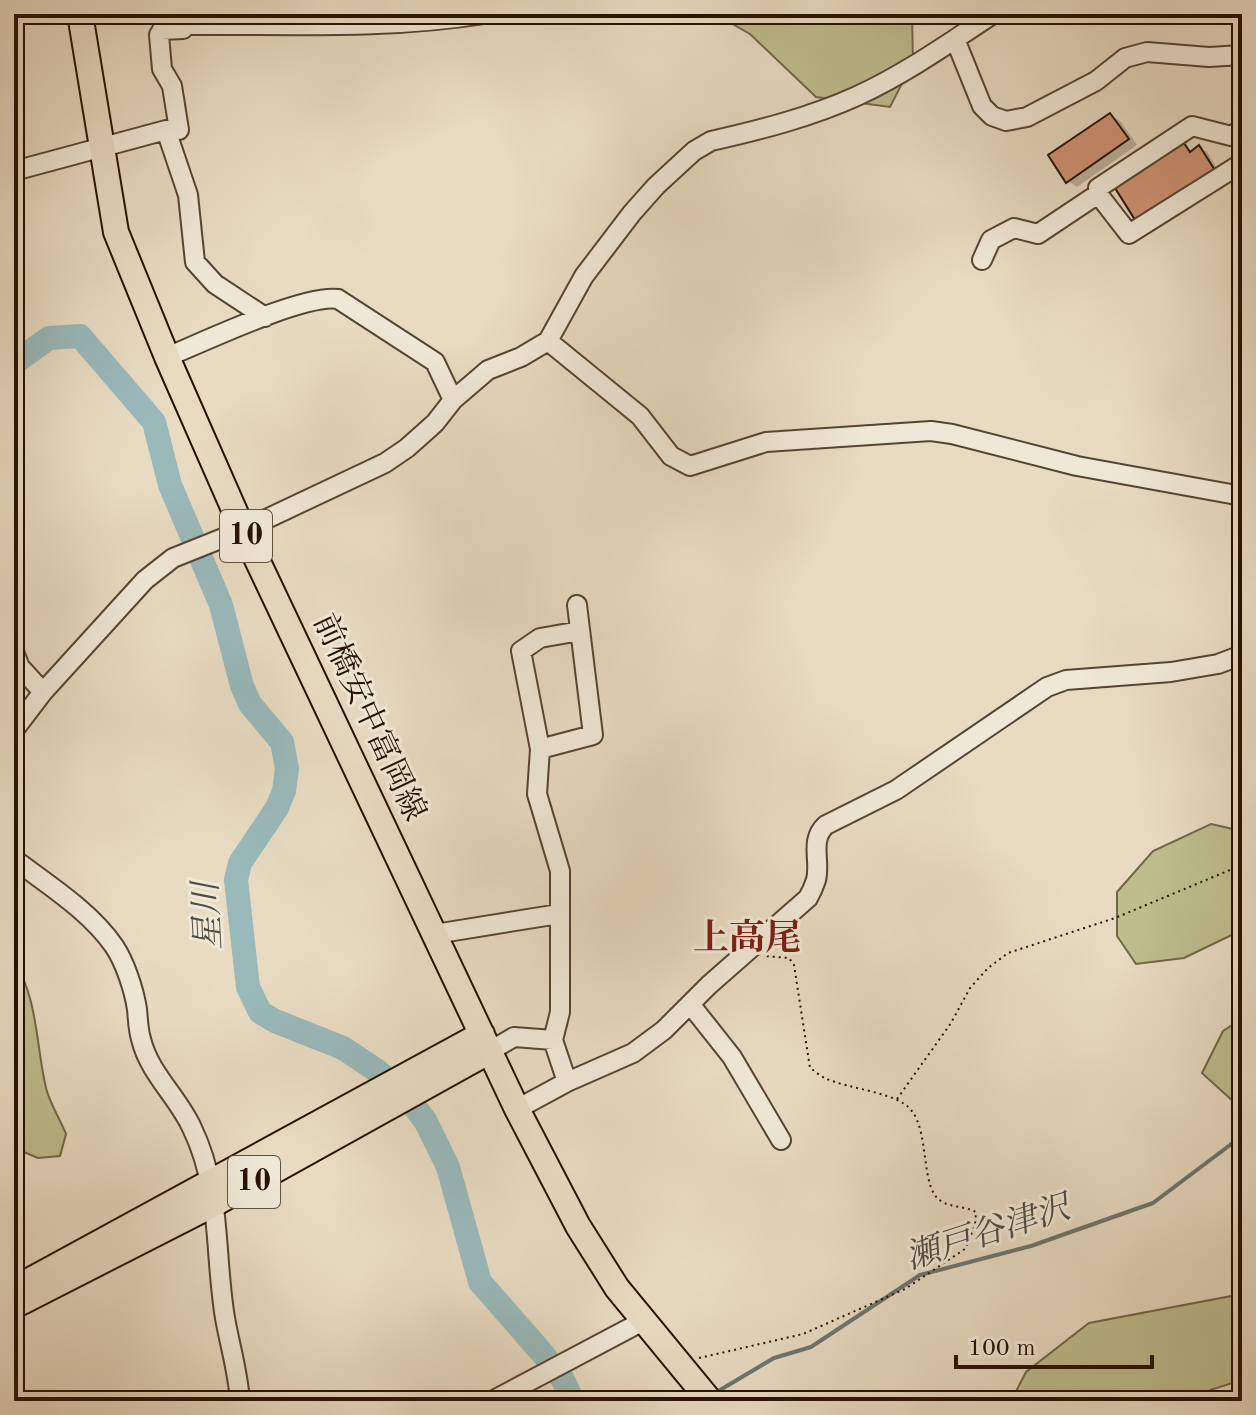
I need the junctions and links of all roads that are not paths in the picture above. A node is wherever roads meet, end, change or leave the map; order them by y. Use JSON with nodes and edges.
{"nodes":[{"id":1,"x":80,"y":14,"type":"edge"},
{"id":2,"x":484,"y":14,"type":"edge"},
{"id":3,"x":993,"y":14,"type":"edge"},
{"id":4,"x":955,"y":39,"type":"junction"},
{"id":5,"x":1242,"y":55,"type":"edge"},
{"id":6,"x":1242,"y":129,"type":"edge"},
{"id":7,"x":166,"y":130,"type":"junction"},
{"id":8,"x":101,"y":146,"type":"junction"},
{"id":9,"x":1242,"y":163,"type":"edge"},
{"id":10,"x":14,"y":171,"type":"edge"},
{"id":11,"x":1098,"y":194,"type":"junction"},
{"id":12,"x":982,"y":260,"type":"dead end"},
{"id":13,"x":265,"y":317,"type":"junction"},
{"id":14,"x":548,"y":341,"type":"junction"},
{"id":15,"x":167,"y":357,"type":"junction"},
{"id":16,"x":453,"y":400,"type":"junction"},
{"id":17,"x":1242,"y":496,"type":"edge"},
{"id":18,"x":243,"y":530,"type":"junction"},
{"id":19,"x":577,"y":605,"type":"dead end"},
{"id":20,"x":580,"y":631,"type":"junction"},
{"id":21,"x":14,"y":652,"type":"edge"},
{"id":22,"x":1242,"y":655,"type":"edge"},
{"id":23,"x":43,"y":692,"type":"junction"},
{"id":24,"x":14,"y":730,"type":"edge"},
{"id":25,"x":540,"y":749,"type":"junction"},
{"id":26,"x":14,"y":859,"type":"edge"},
{"id":27,"x":559,"y":914,"type":"junction"},
{"id":28,"x":435,"y":934,"type":"junction"},
{"id":29,"x":690,"y":1004,"type":"junction"},
{"id":30,"x":553,"y":1040,"type":"junction"},
{"id":31,"x":486,"y":1042,"type":"junction"},
{"id":32,"x":567,"y":1082,"type":"junction"},
{"id":33,"x":517,"y":1109,"type":"junction"},
{"id":34,"x":781,"y":1140,"type":"dead end"},
{"id":35,"x":214,"y":1192,"type":"junction"},
{"id":36,"x":14,"y":1289,"type":"edge"},
{"id":37,"x":14,"y":1306,"type":"edge"},
{"id":38,"x":643,"y":1321,"type":"junction"},
{"id":39,"x":502,"y":1399,"type":"edge"},
{"id":40,"x":240,"y":1401,"type":"edge"},
{"id":41,"x":710,"y":1401,"type":"edge"}],
"edges":[{"from":1,"to":8,"type":"main road","name":"前橋安中富岡線","number":"10"},
{"from":2,"to":7,"type":"street"},
{"from":3,"to":4,"type":"street"},
{"from":4,"to":5,"type":"street"},
{"from":4,"to":14,"type":"street"},
{"from":6,"to":11,"type":"street"},
{"from":7,"to":8,"type":"street"},
{"from":7,"to":13,"type":"street"},
{"from":8,"to":10,"type":"street"},
{"from":8,"to":15,"type":"main road","name":"前橋安中富岡線","number":"10"},
{"from":9,"to":11,"type":"street"},
{"from":11,"to":12,"type":"street"},
{"from":13,"to":15,"type":"street"},
{"from":13,"to":16,"type":"street"},
{"from":14,"to":16,"type":"street"},
{"from":14,"to":17,"type":"street"},
{"from":15,"to":18,"type":"main road","name":"前橋安中富岡線","number":"10"},
{"from":16,"to":18,"type":"street"},
{"from":18,"to":23,"type":"street"},
{"from":18,"to":28,"type":"main road","name":"前橋安中富岡線","number":"10"},
{"from":19,"to":20,"type":"street"},
{"from":20,"to":25,"type":"street"},
{"from":20,"to":25,"type":"street"},
{"from":21,"to":23,"type":"street"},
{"from":22,"to":29,"type":"street"},
{"from":23,"to":24,"type":"street"},
{"from":25,"to":27,"type":"street"},
{"from":26,"to":35,"type":"street"},
{"from":27,"to":28,"type":"street"},
{"from":27,"to":30,"type":"street"},
{"from":28,"to":31,"type":"main road","name":"前橋安中富岡線","number":"10"},
{"from":29,"to":32,"type":"street"},
{"from":29,"to":34,"type":"street"},
{"from":30,"to":31,"type":"street"},
{"from":30,"to":32,"type":"street"},
{"from":31,"to":33,"type":"main road","name":"前橋安中富岡線","number":"10"},
{"from":31,"to":35,"type":"main road","number":"10"},
{"from":32,"to":33,"type":"street"},
{"from":33,"to":38,"type":"main road","name":"前橋安中富岡線","number":"10"},
{"from":35,"to":36,"type":"main road","number":"10"},
{"from":35,"to":37,"type":"main road","number":"10"},
{"from":35,"to":40,"type":"street"},
{"from":38,"to":39,"type":"street"},
{"from":38,"to":41,"type":"main road","name":"前橋安中富岡線","number":"10"}]}
